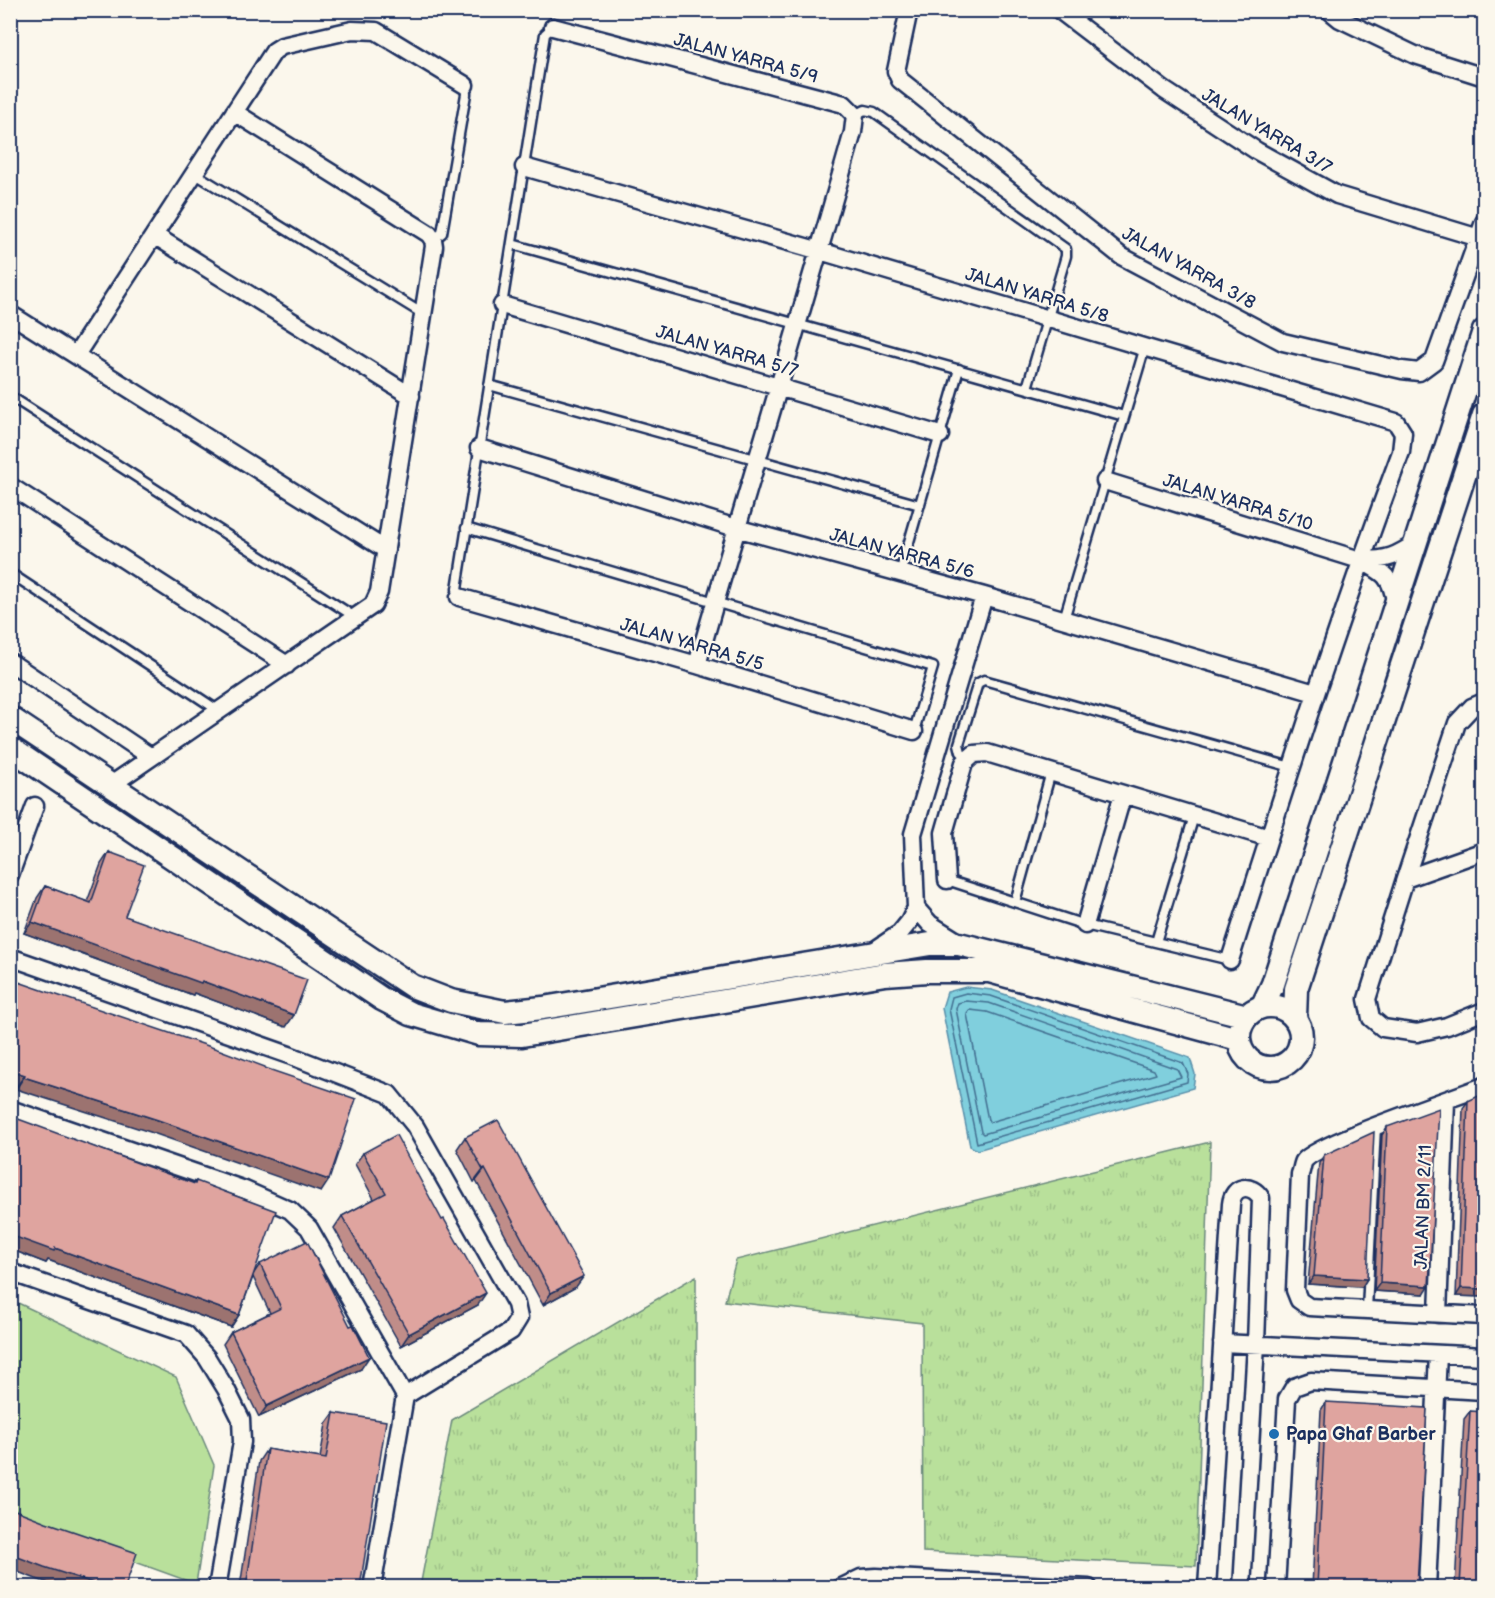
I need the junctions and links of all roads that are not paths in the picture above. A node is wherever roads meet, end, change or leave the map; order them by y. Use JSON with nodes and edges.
{"nodes":[{"id":1,"x":909,"y":10,"type":"edge"},
{"id":2,"x":1059,"y":10,"type":"edge"},
{"id":3,"x":1329,"y":10,"type":"edge"},
{"id":4,"x":553,"y":27,"type":"joint"},
{"id":5,"x":1485,"y":77,"type":"edge"},
{"id":6,"x":465,"y":85,"type":"joint"},
{"id":7,"x":234,"y":112,"type":"junction"},
{"id":8,"x":855,"y":115,"type":"junction"},
{"id":9,"x":524,"y":167,"type":"junction"},
{"id":10,"x":194,"y":173,"type":"junction"},
{"id":11,"x":1482,"y":230,"type":"edge"},
{"id":12,"x":154,"y":235,"type":"junction"},
{"id":13,"x":434,"y":240,"type":"junction"},
{"id":14,"x":512,"y":244,"type":"junction"},
{"id":15,"x":820,"y":250,"type":"junction"},
{"id":16,"x":502,"y":305,"type":"junction"},
{"id":17,"x":10,"y":314,"type":"edge"},
{"id":18,"x":424,"y":314,"type":"junction"},
{"id":19,"x":1048,"y":318,"type":"junction"},
{"id":20,"x":798,"y":323,"type":"junction"},
{"id":21,"x":1485,"y":331,"type":"edge"},
{"id":22,"x":1145,"y":347,"type":"junction"},
{"id":23,"x":76,"y":355,"type":"junction"},
{"id":24,"x":959,"y":369,"type":"junction"},
{"id":25,"x":489,"y":385,"type":"junction"},
{"id":26,"x":779,"y":386,"type":"junction"},
{"id":27,"x":1027,"y":388,"type":"junction"},
{"id":28,"x":10,"y":396,"type":"edge"},
{"id":29,"x":411,"y":396,"type":"junction"},
{"id":30,"x":1485,"y":415,"type":"edge"},
{"id":31,"x":1124,"y":416,"type":"junction"},
{"id":32,"x":940,"y":435,"type":"junction"},
{"id":33,"x":479,"y":448,"type":"junction"},
{"id":34,"x":757,"y":460,"type":"junction"},
{"id":35,"x":1105,"y":481,"type":"junction"},
{"id":36,"x":10,"y":486,"type":"edge"},
{"id":37,"x":920,"y":506,"type":"junction"},
{"id":38,"x":466,"y":528,"type":"junction"},
{"id":39,"x":736,"y":528,"type":"junction"},
{"id":40,"x":1416,"y":543,"type":"junction"},
{"id":41,"x":386,"y":550,"type":"junction"},
{"id":42,"x":1360,"y":560,"type":"junction"},
{"id":43,"x":10,"y":573,"type":"edge"},
{"id":44,"x":900,"y":573,"type":"junction"},
{"id":45,"x":984,"y":596,"type":"junction"},
{"id":46,"x":459,"y":597,"type":"joint"},
{"id":47,"x":715,"y":602,"type":"junction"},
{"id":48,"x":1396,"y":606,"type":"junction"},
{"id":49,"x":356,"y":618,"type":"junction"},
{"id":50,"x":1064,"y":619,"type":"junction"},
{"id":51,"x":10,"y":662,"type":"edge"},
{"id":52,"x":287,"y":665,"type":"junction"},
{"id":53,"x":697,"y":665,"type":"junction"},
{"id":54,"x":1315,"y":693,"type":"junction"},
{"id":55,"x":1485,"y":702,"type":"edge"},
{"id":56,"x":219,"y":711,"type":"junction"},
{"id":57,"x":10,"y":718,"type":"edge"},
{"id":58,"x":914,"y":730,"type":"joint"},
{"id":59,"x":10,"y":748,"type":"edge"},
{"id":60,"x":151,"y":757,"type":"junction"},
{"id":61,"x":968,"y":759,"type":"junction"},
{"id":62,"x":1291,"y":767,"type":"junction"},
{"id":63,"x":1051,"y":772,"type":"junction"},
{"id":64,"x":111,"y":785,"type":"junction"},
{"id":65,"x":1123,"y":794,"type":"junction"},
{"id":66,"x":35,"y":806,"type":"dead end"},
{"id":67,"x":1194,"y":816,"type":"junction"},
{"id":68,"x":1269,"y":838,"type":"junction"},
{"id":69,"x":1485,"y":851,"type":"edge"},
{"id":70,"x":10,"y":875,"type":"edge"},
{"id":71,"x":1405,"y":879,"type":"junction"},
{"id":72,"x":947,"y":880,"type":"joint"},
{"id":73,"x":1014,"y":902,"type":"junction"},
{"id":74,"x":916,"y":908,"type":"junction"},
{"id":75,"x":1084,"y":925,"type":"junction"},
{"id":76,"x":1156,"y":942,"type":"junction"},
{"id":77,"x":966,"y":946,"type":"junction"},
{"id":78,"x":870,"y":952,"type":"junction"},
{"id":79,"x":10,"y":957,"type":"edge"},
{"id":80,"x":1230,"y":960,"type":"joint"},
{"id":81,"x":1254,"y":1011,"type":"junction"},
{"id":82,"x":1485,"y":1011,"type":"edge"},
{"id":83,"x":1295,"y":1018,"type":"junction"},
{"id":84,"x":1238,"y":1039,"type":"junction"},
{"id":85,"x":1485,"y":1086,"type":"edge"},
{"id":86,"x":1446,"y":1101,"type":"junction"},
{"id":87,"x":10,"y":1109,"type":"edge"},
{"id":88,"x":1376,"y":1126,"type":"junction"},
{"id":89,"x":10,"y":1272,"type":"edge"},
{"id":90,"x":1367,"y":1310,"type":"junction"},
{"id":91,"x":1438,"y":1314,"type":"junction"},
{"id":92,"x":1485,"y":1316,"type":"edge"},
{"id":93,"x":1222,"y":1343,"type":"junction"},
{"id":94,"x":1256,"y":1344,"type":"junction"},
{"id":95,"x":1438,"y":1354,"type":"junction"},
{"id":96,"x":1485,"y":1356,"type":"edge"},
{"id":97,"x":1436,"y":1388,"type":"junction"},
{"id":98,"x":1485,"y":1391,"type":"edge"},
{"id":99,"x":405,"y":1396,"type":"junction"},
{"id":100,"x":217,"y":1587,"type":"edge"},
{"id":101,"x":372,"y":1587,"type":"edge"},
{"id":102,"x":840,"y":1587,"type":"edge"},
{"id":103,"x":1089,"y":1587,"type":"edge"},
{"id":104,"x":1207,"y":1587,"type":"edge"},
{"id":105,"x":1242,"y":1587,"type":"edge"},
{"id":106,"x":1276,"y":1587,"type":"edge"},
{"id":107,"x":1427,"y":1587,"type":"edge"}],
"edges":[{"from":1,"to":11,"type":"street","name":"JALAN YARRA 3/8"},
{"from":2,"to":11,"type":"street","name":"JALAN YARRA 3/7"},
{"from":3,"to":5,"type":"street"},
{"from":4,"to":8,"type":"street","name":"JALAN YARRA 5/9"},
{"from":4,"to":9,"type":"lane"},
{"from":6,"to":7,"type":"street"},
{"from":6,"to":13,"type":"lane"},
{"from":7,"to":10,"type":"street"},
{"from":7,"to":13,"type":"street"},
{"from":8,"to":15,"type":"street"},
{"from":8,"to":19,"type":"lane"},
{"from":9,"to":14,"type":"lane"},
{"from":9,"to":15,"type":"street","name":"JALAN YARRA 5/8"},
{"from":10,"to":12,"type":"street"},
{"from":10,"to":18,"type":"lane"},
{"from":12,"to":23,"type":"street"},
{"from":12,"to":29,"type":"street"},
{"from":13,"to":18,"type":"street"},
{"from":14,"to":16,"type":"lane"},
{"from":14,"to":20,"type":"lane"},
{"from":15,"to":19,"type":"street","name":"JALAN YARRA 5/8"},
{"from":15,"to":20,"type":"street"},
{"from":16,"to":25,"type":"lane"},
{"from":16,"to":26,"type":"street","name":"JALAN YARRA 5/7"},
{"from":17,"to":23,"type":"street"},
{"from":18,"to":29,"type":"street"},
{"from":19,"to":22,"type":"street","name":"JALAN YARRA 5/8"},
{"from":19,"to":27,"type":"lane"},
{"from":20,"to":24,"type":"lane"},
{"from":20,"to":26,"type":"street"},
{"from":21,"to":40,"type":"street"},
{"from":22,"to":31,"type":"lane"},
{"from":22,"to":42,"type":"street","name":"JALAN YARRA 5/8"},
{"from":23,"to":41,"type":"street"},
{"from":24,"to":27,"type":"lane"},
{"from":24,"to":32,"type":"lane"},
{"from":25,"to":33,"type":"lane"},
{"from":25,"to":34,"type":"lane"},
{"from":26,"to":32,"type":"street","name":"JALAN YARRA 5/7"},
{"from":26,"to":34,"type":"street"},
{"from":27,"to":31,"type":"lane"},
{"from":28,"to":49,"type":"lane"},
{"from":29,"to":41,"type":"street"},
{"from":30,"to":83,"type":"street"},
{"from":31,"to":35,"type":"lane"},
{"from":32,"to":37,"type":"lane"},
{"from":33,"to":38,"type":"lane"},
{"from":33,"to":39,"type":"street","name":"JALAN YARRA 5/6"},
{"from":34,"to":37,"type":"lane"},
{"from":34,"to":39,"type":"street"},
{"from":35,"to":42,"type":"street","name":"JALAN YARRA 5/10"},
{"from":35,"to":50,"type":"lane"},
{"from":36,"to":52,"type":"street"},
{"from":37,"to":44,"type":"lane"},
{"from":38,"to":46,"type":"lane"},
{"from":38,"to":47,"type":"lane"},
{"from":39,"to":44,"type":"street","name":"JALAN YARRA 5/6"},
{"from":39,"to":47,"type":"street"},
{"from":40,"to":42,"type":"street","name":"JALAN YARRA 5/10"},
{"from":40,"to":48,"type":"street"},
{"from":41,"to":49,"type":"street"},
{"from":42,"to":48,"type":"street","name":"JALAN YARRA 5/10"},
{"from":42,"to":54,"type":"street"},
{"from":43,"to":56,"type":"lane"},
{"from":44,"to":45,"type":"street","name":"JALAN YARRA 5/6"},
{"from":45,"to":50,"type":"street","name":"JALAN YARRA 5/6"},
{"from":45,"to":74,"type":"street"},
{"from":46,"to":53,"type":"street","name":"JALAN YARRA 5/5"},
{"from":47,"to":53,"type":"street"},
{"from":47,"to":58,"type":"lane"},
{"from":48,"to":81,"type":"street"},
{"from":49,"to":52,"type":"street"},
{"from":50,"to":54,"type":"street","name":"JALAN YARRA 5/6"},
{"from":51,"to":60,"type":"street"},
{"from":52,"to":56,"type":"street"},
{"from":53,"to":58,"type":"street","name":"JALAN YARRA 5/5"},
{"from":54,"to":62,"type":"street"},
{"from":55,"to":71,"type":"street"},
{"from":56,"to":60,"type":"street"},
{"from":57,"to":64,"type":"street"},
{"from":59,"to":84,"type":"street"},
{"from":60,"to":64,"type":"street"},
{"from":61,"to":62,"type":"lane"},
{"from":61,"to":63,"type":"street"},
{"from":61,"to":72,"type":"street"},
{"from":62,"to":68,"type":"street"},
{"from":63,"to":65,"type":"street"},
{"from":63,"to":73,"type":"lane"},
{"from":64,"to":78,"type":"street"},
{"from":65,"to":67,"type":"street"},
{"from":65,"to":75,"type":"street"},
{"from":66,"to":70,"type":"street"},
{"from":67,"to":68,"type":"street"},
{"from":67,"to":76,"type":"lane"},
{"from":68,"to":80,"type":"street"},
{"from":69,"to":71,"type":"street"},
{"from":71,"to":82,"type":"street"},
{"from":72,"to":73,"type":"lane"},
{"from":73,"to":75,"type":"lane"},
{"from":74,"to":77,"type":"street"},
{"from":74,"to":78,"type":"street"},
{"from":75,"to":76,"type":"lane"},
{"from":76,"to":80,"type":"lane"},
{"from":77,"to":78,"type":"street"},
{"from":77,"to":81,"type":"street"},
{"from":79,"to":99,"type":"street"},
{"from":81,"to":83,"type":"street"},
{"from":81,"to":84,"type":"street"},
{"from":83,"to":84,"type":"street"},
{"from":85,"to":86,"type":"street"},
{"from":86,"to":88,"type":"street"},
{"from":86,"to":91,"type":"street","name":"JALAN BM 2/11"},
{"from":87,"to":99,"type":"street"},
{"from":88,"to":90,"type":"lane"},
{"from":88,"to":90,"type":"street"},
{"from":89,"to":100,"type":"street"},
{"from":90,"to":91,"type":"street"},
{"from":91,"to":92,"type":"street"},
{"from":93,"to":94,"type":"street"},
{"from":93,"to":94,"type":"street"},
{"from":93,"to":104,"type":"street"},
{"from":94,"to":95,"type":"street"},
{"from":94,"to":105,"type":"street"},
{"from":95,"to":96,"type":"street"},
{"from":95,"to":97,"type":"street"},
{"from":97,"to":98,"type":"street"},
{"from":97,"to":106,"type":"street"},
{"from":97,"to":107,"type":"street"},
{"from":99,"to":101,"type":"street"},
{"from":102,"to":103,"type":"street"}]}
